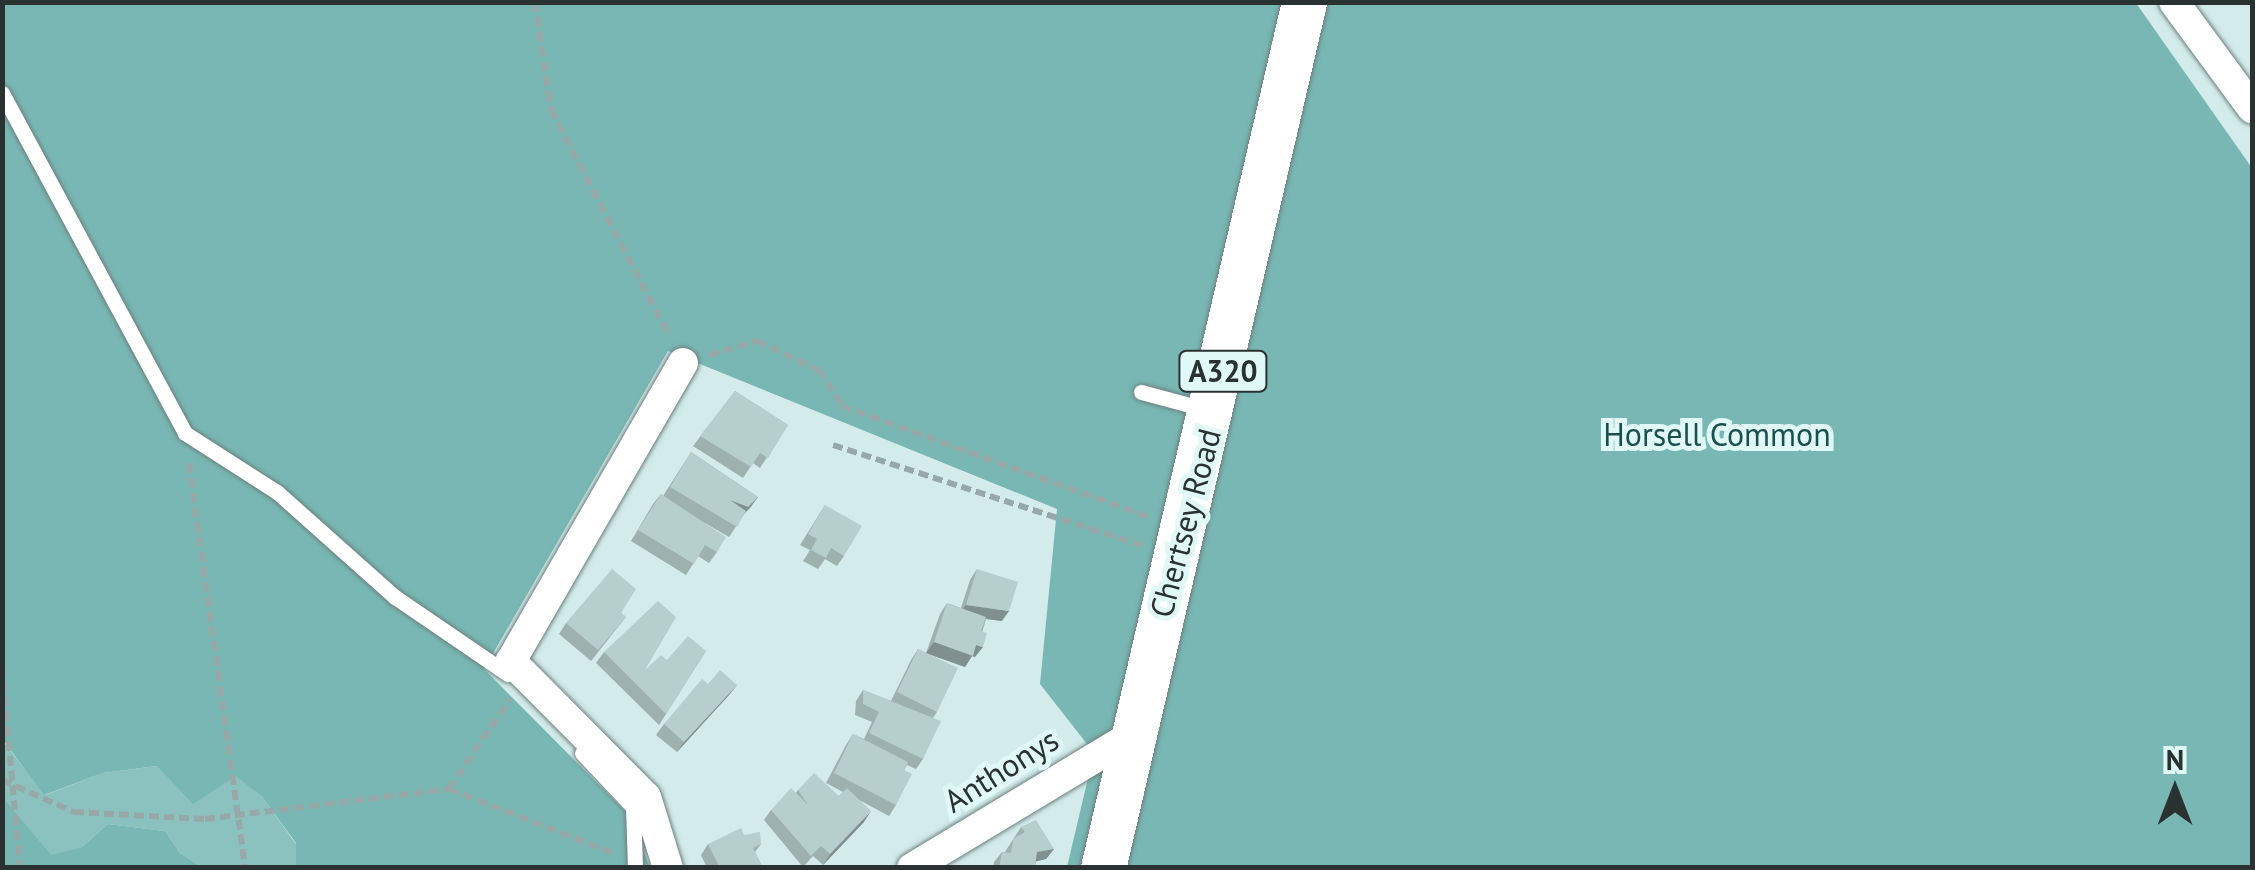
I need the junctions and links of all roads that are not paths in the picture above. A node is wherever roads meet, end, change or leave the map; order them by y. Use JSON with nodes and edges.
{"nodes":[{"id":1,"x":1304,"y":2,"type":"edge"},
{"id":2,"x":2174,"y":2,"type":"edge"},
{"id":3,"x":2,"y":93,"type":"edge"},
{"id":4,"x":2252,"y":108,"type":"edge"},
{"id":5,"x":683,"y":363,"type":"road end"},
{"id":6,"x":1140,"y":392,"type":"dead end"},
{"id":7,"x":1214,"y":412,"type":"junction"},
{"id":8,"x":1129,"y":736,"type":"junction"},
{"id":9,"x":633,"y":864,"type":"edge"},
{"id":10,"x":668,"y":868,"type":"edge"},
{"id":11,"x":912,"y":868,"type":"edge"},
{"id":12,"x":1103,"y":868,"type":"edge"}],
"edges":[{"from":1,"to":7,"type":"main road","name":"Chertsey Road","number":"A320"},
{"from":2,"to":4,"type":"street"},
{"from":3,"to":9,"type":"lane"},
{"from":5,"to":10,"type":"street"},
{"from":6,"to":7,"type":"lane"},
{"from":7,"to":8,"type":"main road","name":"Chertsey Road","number":"A320"},
{"from":8,"to":11,"type":"street","name":"Anthonys"},
{"from":8,"to":12,"type":"main road","name":"Chertsey Road","number":"A320"}]}
